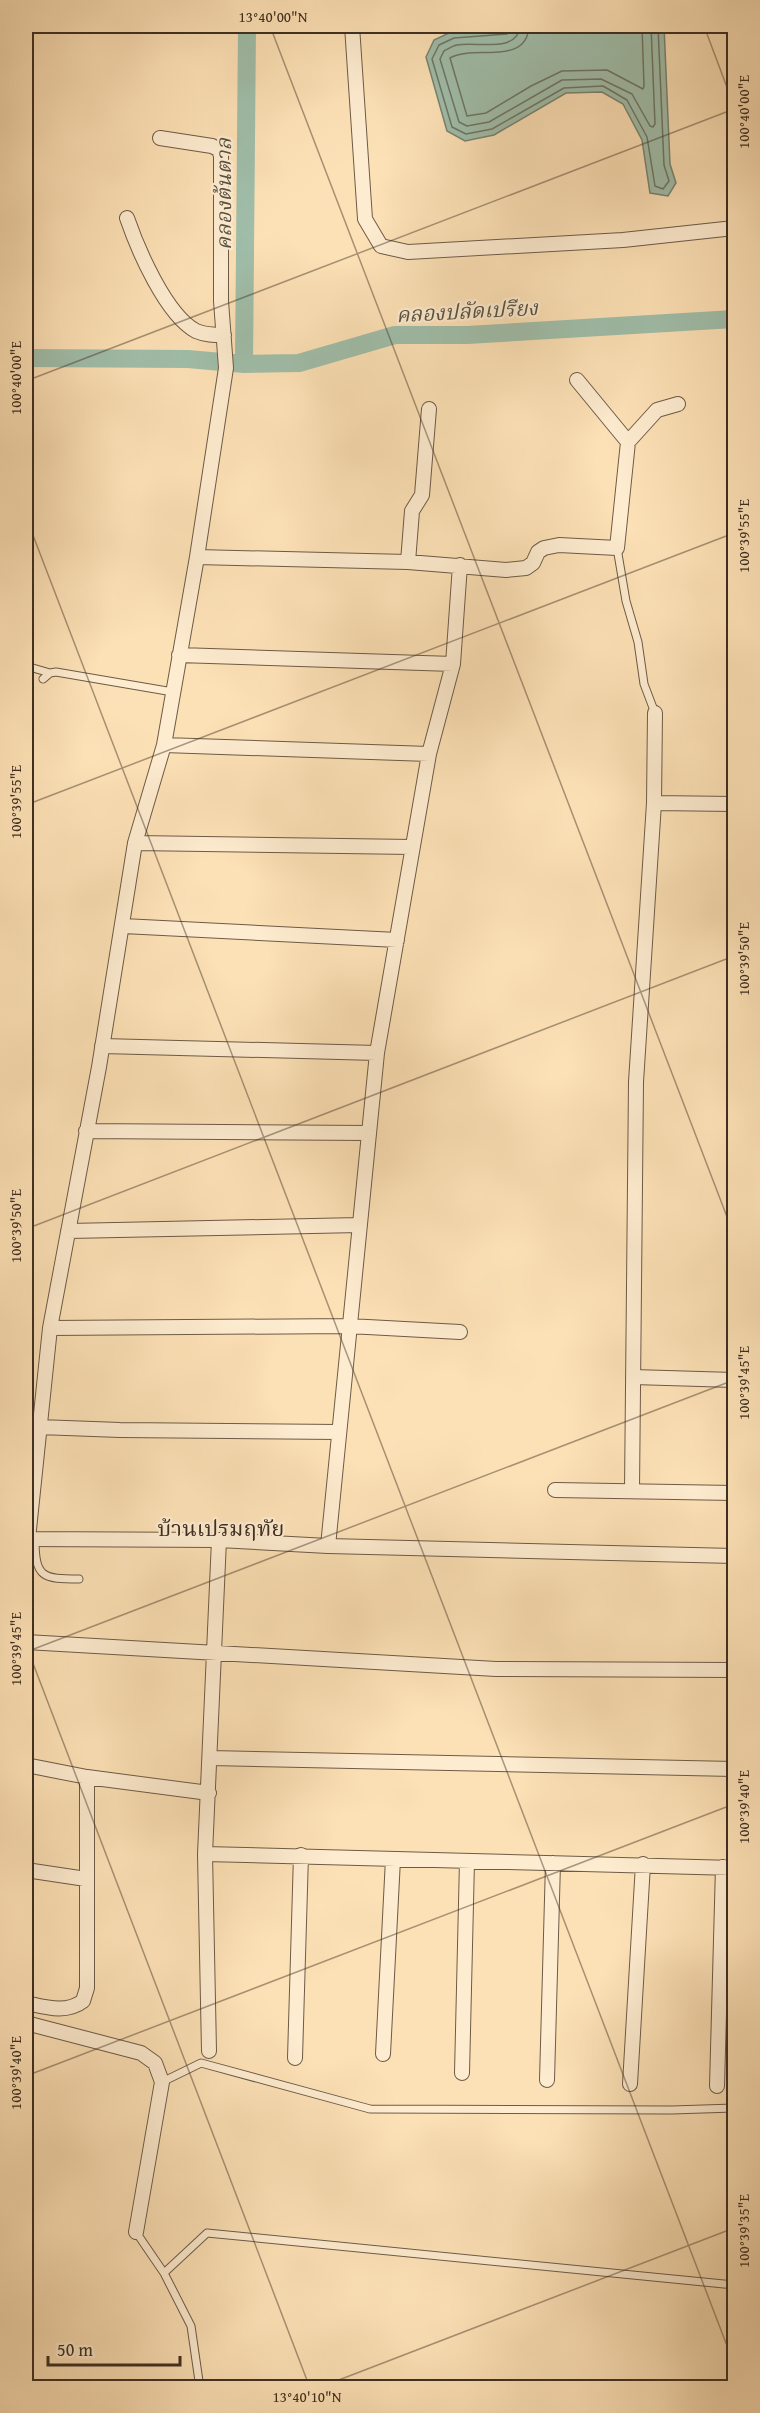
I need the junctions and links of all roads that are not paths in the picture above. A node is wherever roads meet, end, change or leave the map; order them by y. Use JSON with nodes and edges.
{"nodes":[{"id":1,"x":352,"y":26,"type":"edge"},
{"id":2,"x":160,"y":138,"type":"dead end"},
{"id":3,"x":127,"y":218,"type":"dead end"},
{"id":4,"x":735,"y":228,"type":"edge"},
{"id":5,"x":225,"y":342,"type":"junction"},
{"id":6,"x":577,"y":380,"type":"dead end"},
{"id":7,"x":678,"y":404,"type":"dead end"},
{"id":8,"x":429,"y":409,"type":"dead end"},
{"id":9,"x":628,"y":442,"type":"junction"},
{"id":10,"x":617,"y":548,"type":"junction"},
{"id":11,"x":197,"y":557,"type":"junction"},
{"id":12,"x":408,"y":562,"type":"junction"},
{"id":13,"x":460,"y":565,"type":"junction"},
{"id":14,"x":179,"y":655,"type":"junction"},
{"id":15,"x":453,"y":664,"type":"junction"},
{"id":16,"x":26,"y":666,"type":"edge"},
{"id":17,"x":50,"y":674,"type":"junction"},
{"id":18,"x":43,"y":679,"type":"dead end"},
{"id":19,"x":173,"y":692,"type":"junction"},
{"id":20,"x":655,"y":713,"type":"joint"},
{"id":21,"x":164,"y":745,"type":"junction"},
{"id":22,"x":429,"y":754,"type":"junction"},
{"id":23,"x":654,"y":803,"type":"junction"},
{"id":24,"x":735,"y":804,"type":"edge"},
{"id":25,"x":135,"y":843,"type":"junction"},
{"id":26,"x":412,"y":847,"type":"junction"},
{"id":27,"x":123,"y":926,"type":"junction"},
{"id":28,"x":396,"y":940,"type":"junction"},
{"id":29,"x":102,"y":1046,"type":"junction"},
{"id":30,"x":377,"y":1053,"type":"junction"},
{"id":31,"x":87,"y":1131,"type":"junction"},
{"id":32,"x":369,"y":1133,"type":"junction"},
{"id":33,"x":359,"y":1225,"type":"junction"},
{"id":34,"x":68,"y":1231,"type":"junction"},
{"id":35,"x":349,"y":1326,"type":"junction"},
{"id":36,"x":50,"y":1328,"type":"junction"},
{"id":37,"x":460,"y":1332,"type":"dead end"},
{"id":38,"x":633,"y":1377,"type":"junction"},
{"id":39,"x":735,"y":1380,"type":"edge"},
{"id":40,"x":39,"y":1427,"type":"junction"},
{"id":41,"x":339,"y":1432,"type":"junction"},
{"id":42,"x":555,"y":1490,"type":"dead end"},
{"id":43,"x":632,"y":1490,"type":"junction"},
{"id":44,"x":735,"y":1493,"type":"edge"},
{"id":45,"x":29,"y":1539,"type":"edge"},
{"id":46,"x":219,"y":1540,"type":"junction"},
{"id":47,"x":328,"y":1546,"type":"junction"},
{"id":48,"x":735,"y":1556,"type":"edge"},
{"id":49,"x":79,"y":1579,"type":"dead end"},
{"id":50,"x":26,"y":1642,"type":"edge"},
{"id":51,"x":213,"y":1654,"type":"junction"},
{"id":52,"x":735,"y":1670,"type":"edge"},
{"id":53,"x":210,"y":1758,"type":"junction"},
{"id":54,"x":26,"y":1765,"type":"edge"},
{"id":55,"x":735,"y":1768,"type":"edge"},
{"id":56,"x":87,"y":1777,"type":"junction"},
{"id":57,"x":209,"y":1793,"type":"junction"},
{"id":58,"x":205,"y":1854,"type":"junction"},
{"id":59,"x":301,"y":1855,"type":"junction"},
{"id":60,"x":393,"y":1859,"type":"junction"},
{"id":61,"x":467,"y":1861,"type":"junction"},
{"id":62,"x":553,"y":1863,"type":"junction"},
{"id":63,"x":643,"y":1863,"type":"junction"},
{"id":64,"x":729,"y":1867,"type":"edge"},
{"id":65,"x":26,"y":1870,"type":"edge"},
{"id":66,"x":86,"y":1879,"type":"junction"},
{"id":67,"x":26,"y":2003,"type":"edge"},
{"id":68,"x":26,"y":2023,"type":"edge"},
{"id":69,"x":208,"y":2051,"type":"dead end"},
{"id":70,"x":383,"y":2055,"type":"dead end"},
{"id":71,"x":295,"y":2058,"type":"dead end"},
{"id":72,"x":462,"y":2073,"type":"dead end"},
{"id":73,"x":547,"y":2080,"type":"dead end"},
{"id":74,"x":162,"y":2082,"type":"junction"},
{"id":75,"x":630,"y":2084,"type":"dead end"},
{"id":76,"x":717,"y":2086,"type":"dead end"},
{"id":77,"x":735,"y":2108,"type":"edge"},
{"id":78,"x":136,"y":2232,"type":"joint"},
{"id":79,"x":164,"y":2273,"type":"junction"},
{"id":80,"x":735,"y":2285,"type":"edge"},
{"id":81,"x":200,"y":2388,"type":"edge"}],
"edges":[{"from":1,"to":4,"type":"street"},
{"from":2,"to":5,"type":"street"},
{"from":3,"to":5,"type":"street"},
{"from":5,"to":11,"type":"street"},
{"from":6,"to":9,"type":"street"},
{"from":7,"to":9,"type":"street"},
{"from":8,"to":12,"type":"street"},
{"from":9,"to":10,"type":"street"},
{"from":10,"to":13,"type":"street"},
{"from":10,"to":20,"type":"lane"},
{"from":11,"to":12,"type":"street"},
{"from":11,"to":14,"type":"street"},
{"from":12,"to":13,"type":"street"},
{"from":13,"to":15,"type":"street"},
{"from":14,"to":15,"type":"street"},
{"from":14,"to":19,"type":"street"},
{"from":15,"to":22,"type":"street"},
{"from":16,"to":17,"type":"lane"},
{"from":17,"to":18,"type":"lane"},
{"from":17,"to":19,"type":"lane"},
{"from":19,"to":21,"type":"street"},
{"from":20,"to":23,"type":"street"},
{"from":21,"to":22,"type":"street"},
{"from":21,"to":25,"type":"street"},
{"from":22,"to":26,"type":"street"},
{"from":23,"to":24,"type":"street"},
{"from":23,"to":38,"type":"street"},
{"from":25,"to":26,"type":"street"},
{"from":25,"to":27,"type":"street"},
{"from":26,"to":28,"type":"street"},
{"from":27,"to":28,"type":"street"},
{"from":27,"to":29,"type":"street"},
{"from":28,"to":30,"type":"street"},
{"from":29,"to":30,"type":"street"},
{"from":29,"to":31,"type":"street"},
{"from":30,"to":32,"type":"street"},
{"from":31,"to":32,"type":"street"},
{"from":31,"to":34,"type":"street"},
{"from":32,"to":33,"type":"street"},
{"from":33,"to":34,"type":"street"},
{"from":33,"to":35,"type":"street"},
{"from":34,"to":36,"type":"street"},
{"from":35,"to":36,"type":"street"},
{"from":35,"to":37,"type":"street"},
{"from":35,"to":41,"type":"street"},
{"from":36,"to":40,"type":"street"},
{"from":38,"to":39,"type":"street"},
{"from":38,"to":43,"type":"street"},
{"from":40,"to":41,"type":"street"},
{"from":40,"to":45,"type":"street"},
{"from":41,"to":47,"type":"street"},
{"from":42,"to":43,"type":"street"},
{"from":43,"to":44,"type":"street"},
{"from":45,"to":46,"type":"street"},
{"from":45,"to":49,"type":"lane"},
{"from":46,"to":47,"type":"street"},
{"from":46,"to":51,"type":"street"},
{"from":47,"to":48,"type":"street"},
{"from":50,"to":51,"type":"street"},
{"from":51,"to":52,"type":"street"},
{"from":51,"to":53,"type":"street"},
{"from":53,"to":55,"type":"street"},
{"from":53,"to":57,"type":"street"},
{"from":54,"to":56,"type":"street"},
{"from":56,"to":57,"type":"street"},
{"from":56,"to":66,"type":"street"},
{"from":57,"to":58,"type":"street"},
{"from":58,"to":59,"type":"street"},
{"from":58,"to":69,"type":"street"},
{"from":59,"to":60,"type":"street"},
{"from":59,"to":71,"type":"street"},
{"from":60,"to":61,"type":"street"},
{"from":60,"to":70,"type":"street"},
{"from":61,"to":62,"type":"street"},
{"from":61,"to":72,"type":"street"},
{"from":62,"to":63,"type":"street"},
{"from":62,"to":73,"type":"street"},
{"from":63,"to":64,"type":"street"},
{"from":63,"to":75,"type":"street"},
{"from":64,"to":76,"type":"street"},
{"from":65,"to":66,"type":"street"},
{"from":66,"to":67,"type":"street"},
{"from":68,"to":74,"type":"street"},
{"from":74,"to":77,"type":"lane"},
{"from":74,"to":78,"type":"street"},
{"from":78,"to":79,"type":"lane"},
{"from":79,"to":80,"type":"lane"},
{"from":79,"to":81,"type":"lane"}]}
